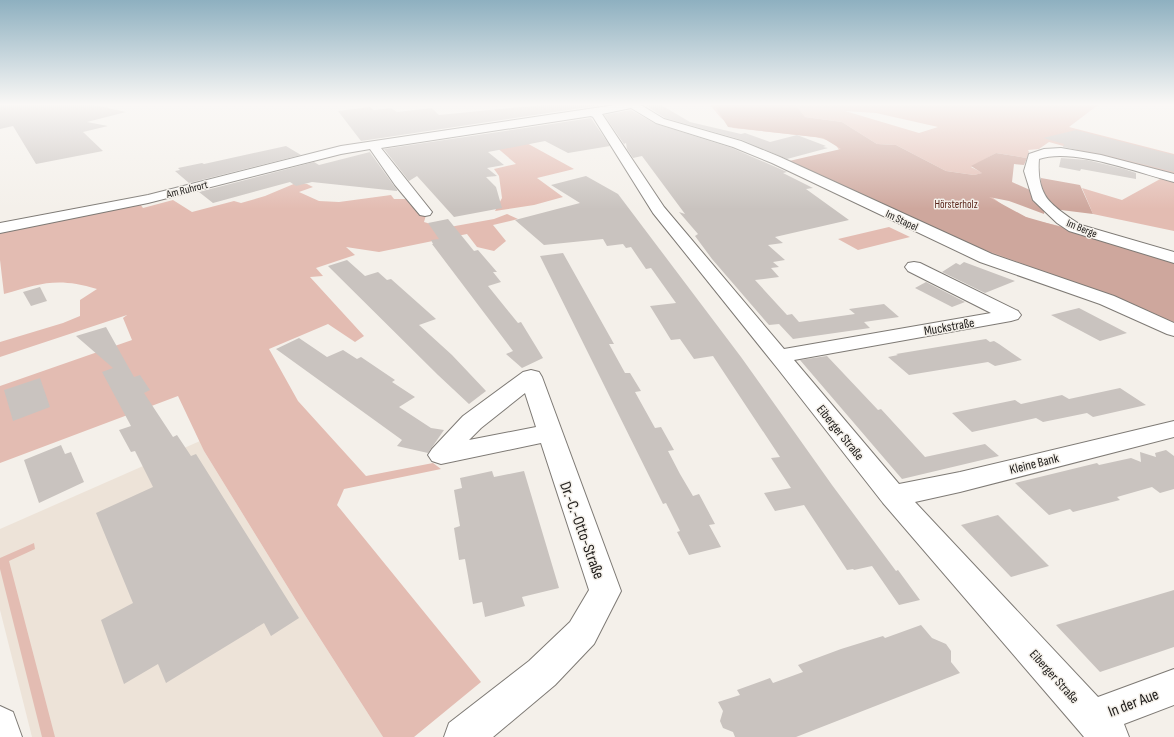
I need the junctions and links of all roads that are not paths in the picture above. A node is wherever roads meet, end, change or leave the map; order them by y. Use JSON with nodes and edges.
{"nodes":[{"id":1,"x":410,"y":139,"type":"edge"},
{"id":2,"x":613,"y":139,"type":"edge"},
{"id":3,"x":722,"y":139,"type":"edge"},
{"id":4,"x":373,"y":145,"type":"junction"},
{"id":5,"x":1174,"y":178,"type":"edge"},
{"id":6,"x":425,"y":212,"type":"dead end"},
{"id":7,"x":0,"y":228,"type":"edge"},
{"id":8,"x":1174,"y":258,"type":"edge"},
{"id":9,"x":914,"y":267,"type":"dead end"},
{"id":10,"x":1174,"y":330,"type":"edge"},
{"id":11,"x":779,"y":356,"type":"junction"},
{"id":12,"x":1174,"y":429,"type":"edge"},
{"id":13,"x":549,"y":433,"type":"junction"},
{"id":14,"x":893,"y":496,"type":"junction"},
{"id":15,"x":1174,"y":687,"type":"edge"},
{"id":16,"x":0,"y":725,"type":"edge"},
{"id":17,"x":1101,"y":727,"type":"edge"},
{"id":18,"x":3,"y":737,"type":"edge"},
{"id":19,"x":463,"y":737,"type":"edge"}],
"edges":[{"from":1,"to":4,"type":"street","name":"Am Ruhrort"},
{"from":2,"to":11,"type":"street","name":"Eiberger Straße"},
{"from":3,"to":10,"type":"street","name":"Im Stapel"},
{"from":4,"to":6,"type":"street"},
{"from":4,"to":7,"type":"street","name":"Am Ruhrort"},
{"from":5,"to":8,"type":"street","name":"Im Berge"},
{"from":9,"to":11,"type":"street","name":"Muckstraße"},
{"from":11,"to":14,"type":"street","name":"Eiberger Straße"},
{"from":12,"to":14,"type":"street","name":"Kleine Bank"},
{"from":13,"to":13,"type":"street","name":"Dr.-C.-Otto-Straße"},
{"from":13,"to":19,"type":"street","name":"Dr.-C.-Otto-Straße"},
{"from":14,"to":17,"type":"street","name":"Eiberger Straße"},
{"from":15,"to":17,"type":"street","name":"In der Aue"},
{"from":16,"to":18,"type":"street"}]}
